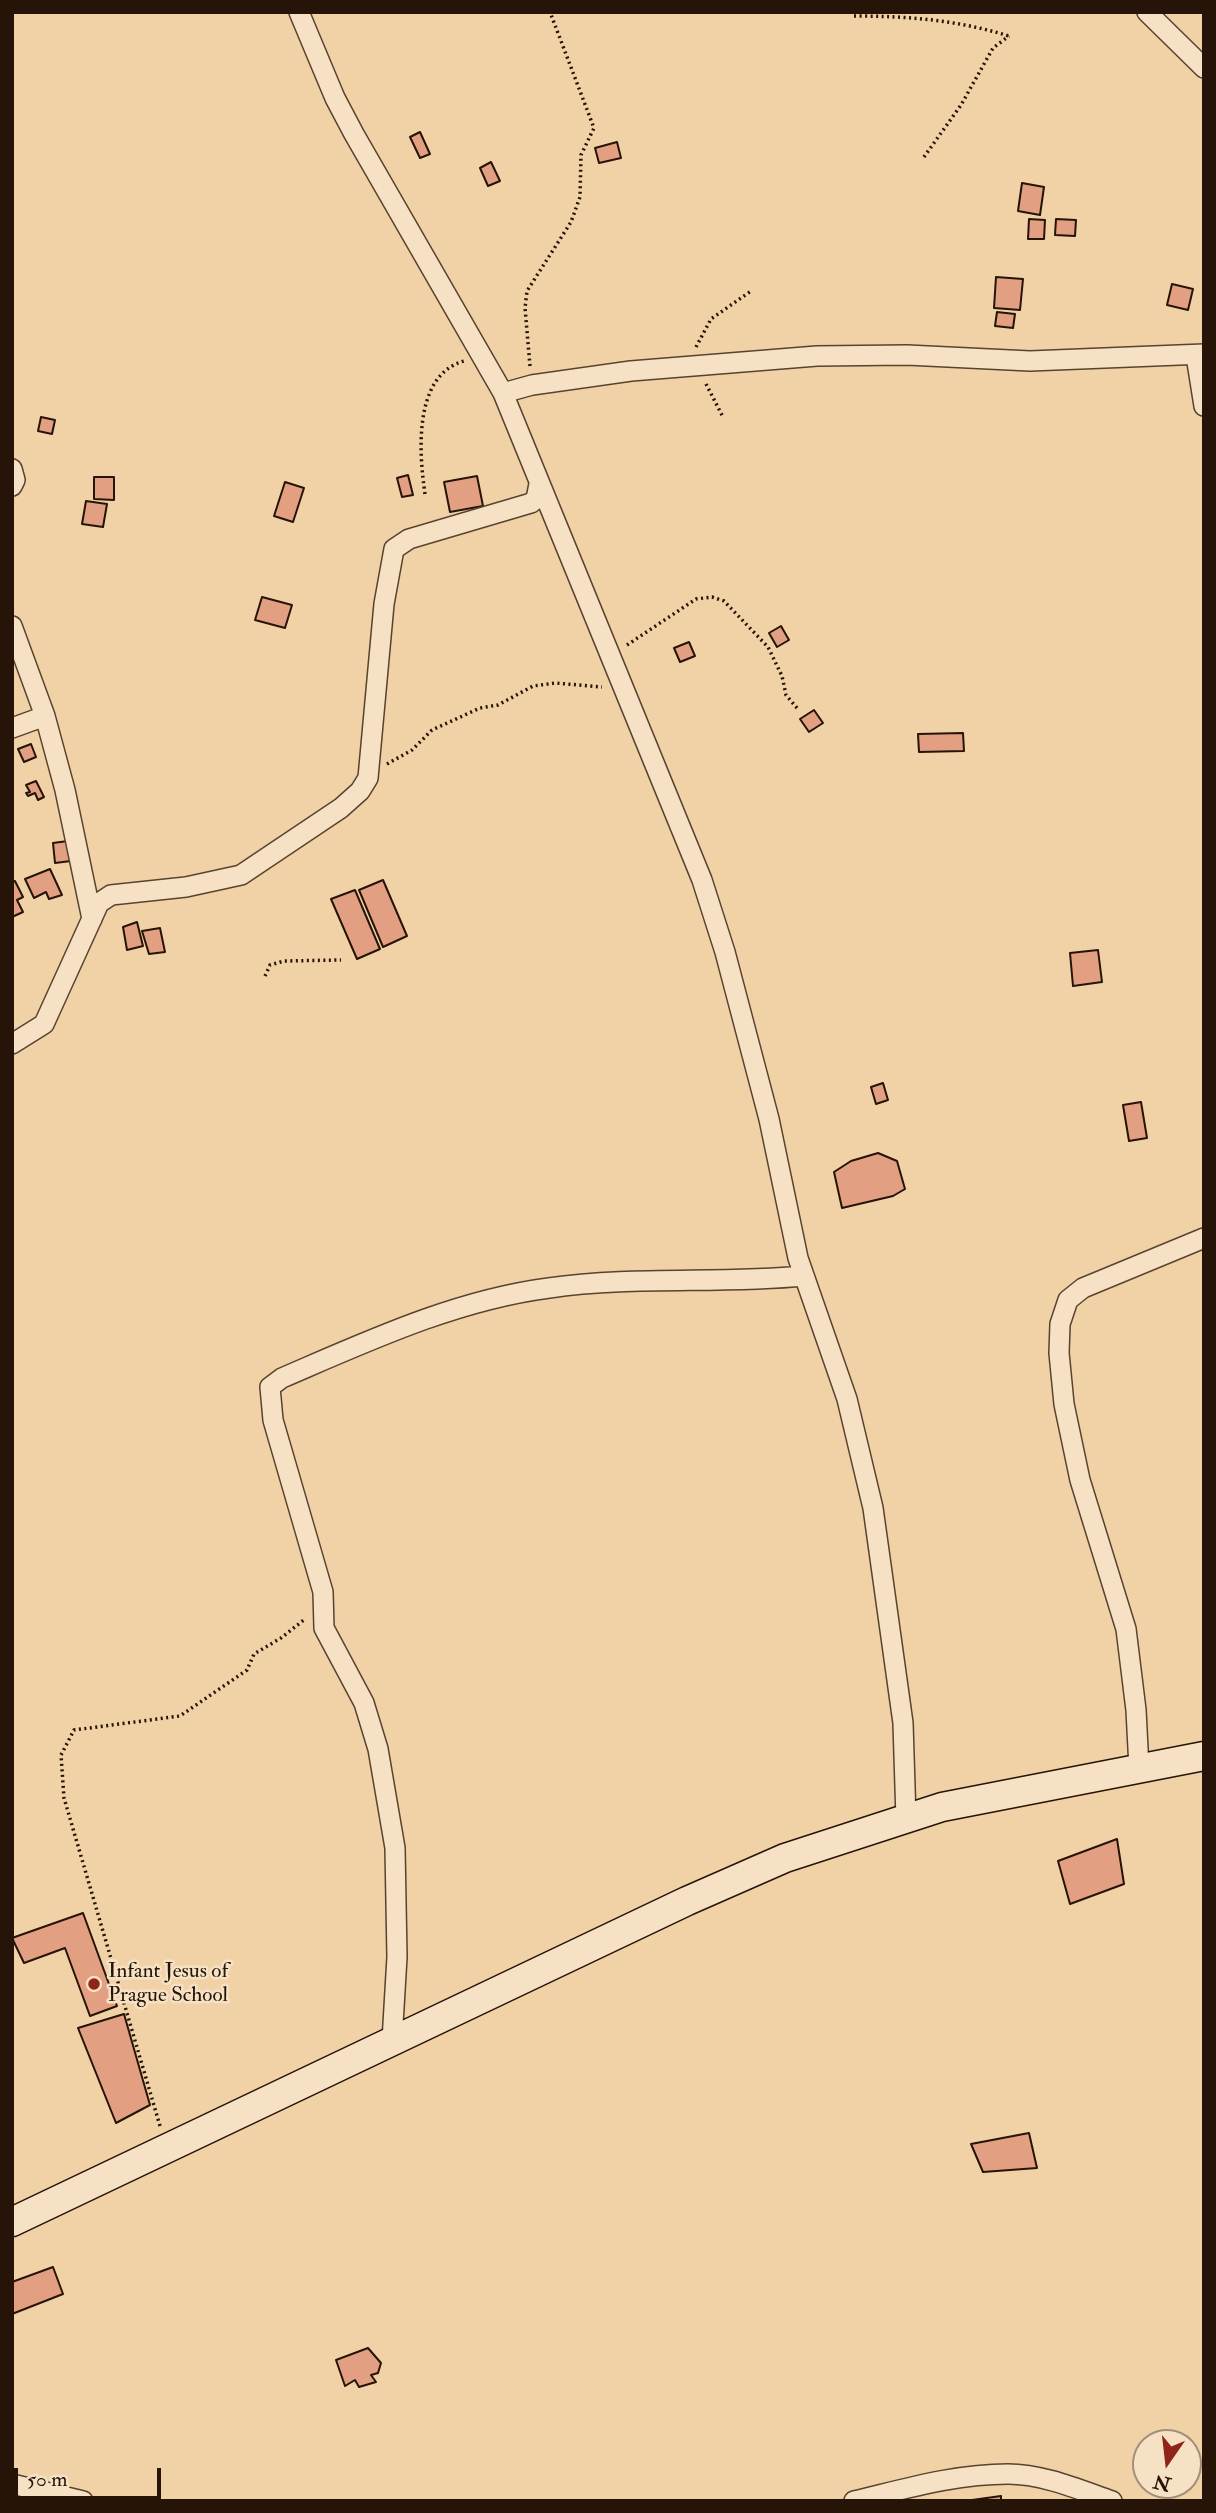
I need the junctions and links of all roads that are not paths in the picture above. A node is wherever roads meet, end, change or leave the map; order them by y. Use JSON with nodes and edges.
{"nodes":[{"id":1,"x":299,"y":12,"type":"edge"},
{"id":2,"x":1147,"y":12,"type":"edge"},
{"id":3,"x":1204,"y":68,"type":"edge"},
{"id":4,"x":1200,"y":355,"type":"edge"},
{"id":5,"x":503,"y":393,"type":"junction"},
{"id":6,"x":1204,"y":406,"type":"edge"},
{"id":7,"x":12,"y":469,"type":"edge"},
{"id":8,"x":539,"y":484,"type":"junction"},
{"id":9,"x":12,"y":486,"type":"edge"},
{"id":10,"x":12,"y":626,"type":"edge"},
{"id":11,"x":45,"y":716,"type":"junction"},
{"id":12,"x":12,"y":728,"type":"edge"},
{"id":13,"x":94,"y":928,"type":"junction"},
{"id":14,"x":12,"y":1044,"type":"edge"},
{"id":15,"x":1204,"y":1238,"type":"edge"},
{"id":16,"x":804,"y":1276,"type":"junction"},
{"id":17,"x":1204,"y":1756,"type":"edge"},
{"id":18,"x":1139,"y":1768,"type":"junction"},
{"id":19,"x":906,"y":1819,"type":"junction"},
{"id":20,"x":392,"y":2041,"type":"junction"},
{"id":21,"x":12,"y":2222,"type":"edge"},
{"id":22,"x":12,"y":2484,"type":"edge"},
{"id":23,"x":899,"y":2496,"type":"edge"},
{"id":24,"x":83,"y":2501,"type":"edge"},
{"id":25,"x":854,"y":2501,"type":"edge"},
{"id":26,"x":1112,"y":2501,"type":"edge"}],
"edges":[{"from":1,"to":5,"type":"street"},
{"from":2,"to":3,"type":"street"},
{"from":4,"to":5,"type":"street"},
{"from":4,"to":6,"type":"street"},
{"from":5,"to":8,"type":"street"},
{"from":7,"to":9,"type":"street"},
{"from":8,"to":13,"type":"street"},
{"from":8,"to":16,"type":"street"},
{"from":10,"to":11,"type":"street"},
{"from":11,"to":12,"type":"street"},
{"from":11,"to":13,"type":"street"},
{"from":13,"to":14,"type":"street"},
{"from":15,"to":18,"type":"street"},
{"from":16,"to":19,"type":"street"},
{"from":16,"to":20,"type":"street"},
{"from":17,"to":18,"type":"street"},
{"from":18,"to":19,"type":"street"},
{"from":19,"to":20,"type":"street"},
{"from":20,"to":21,"type":"street"},
{"from":22,"to":24,"type":"street"},
{"from":23,"to":25,"type":"street"},
{"from":23,"to":26,"type":"street"}]}
